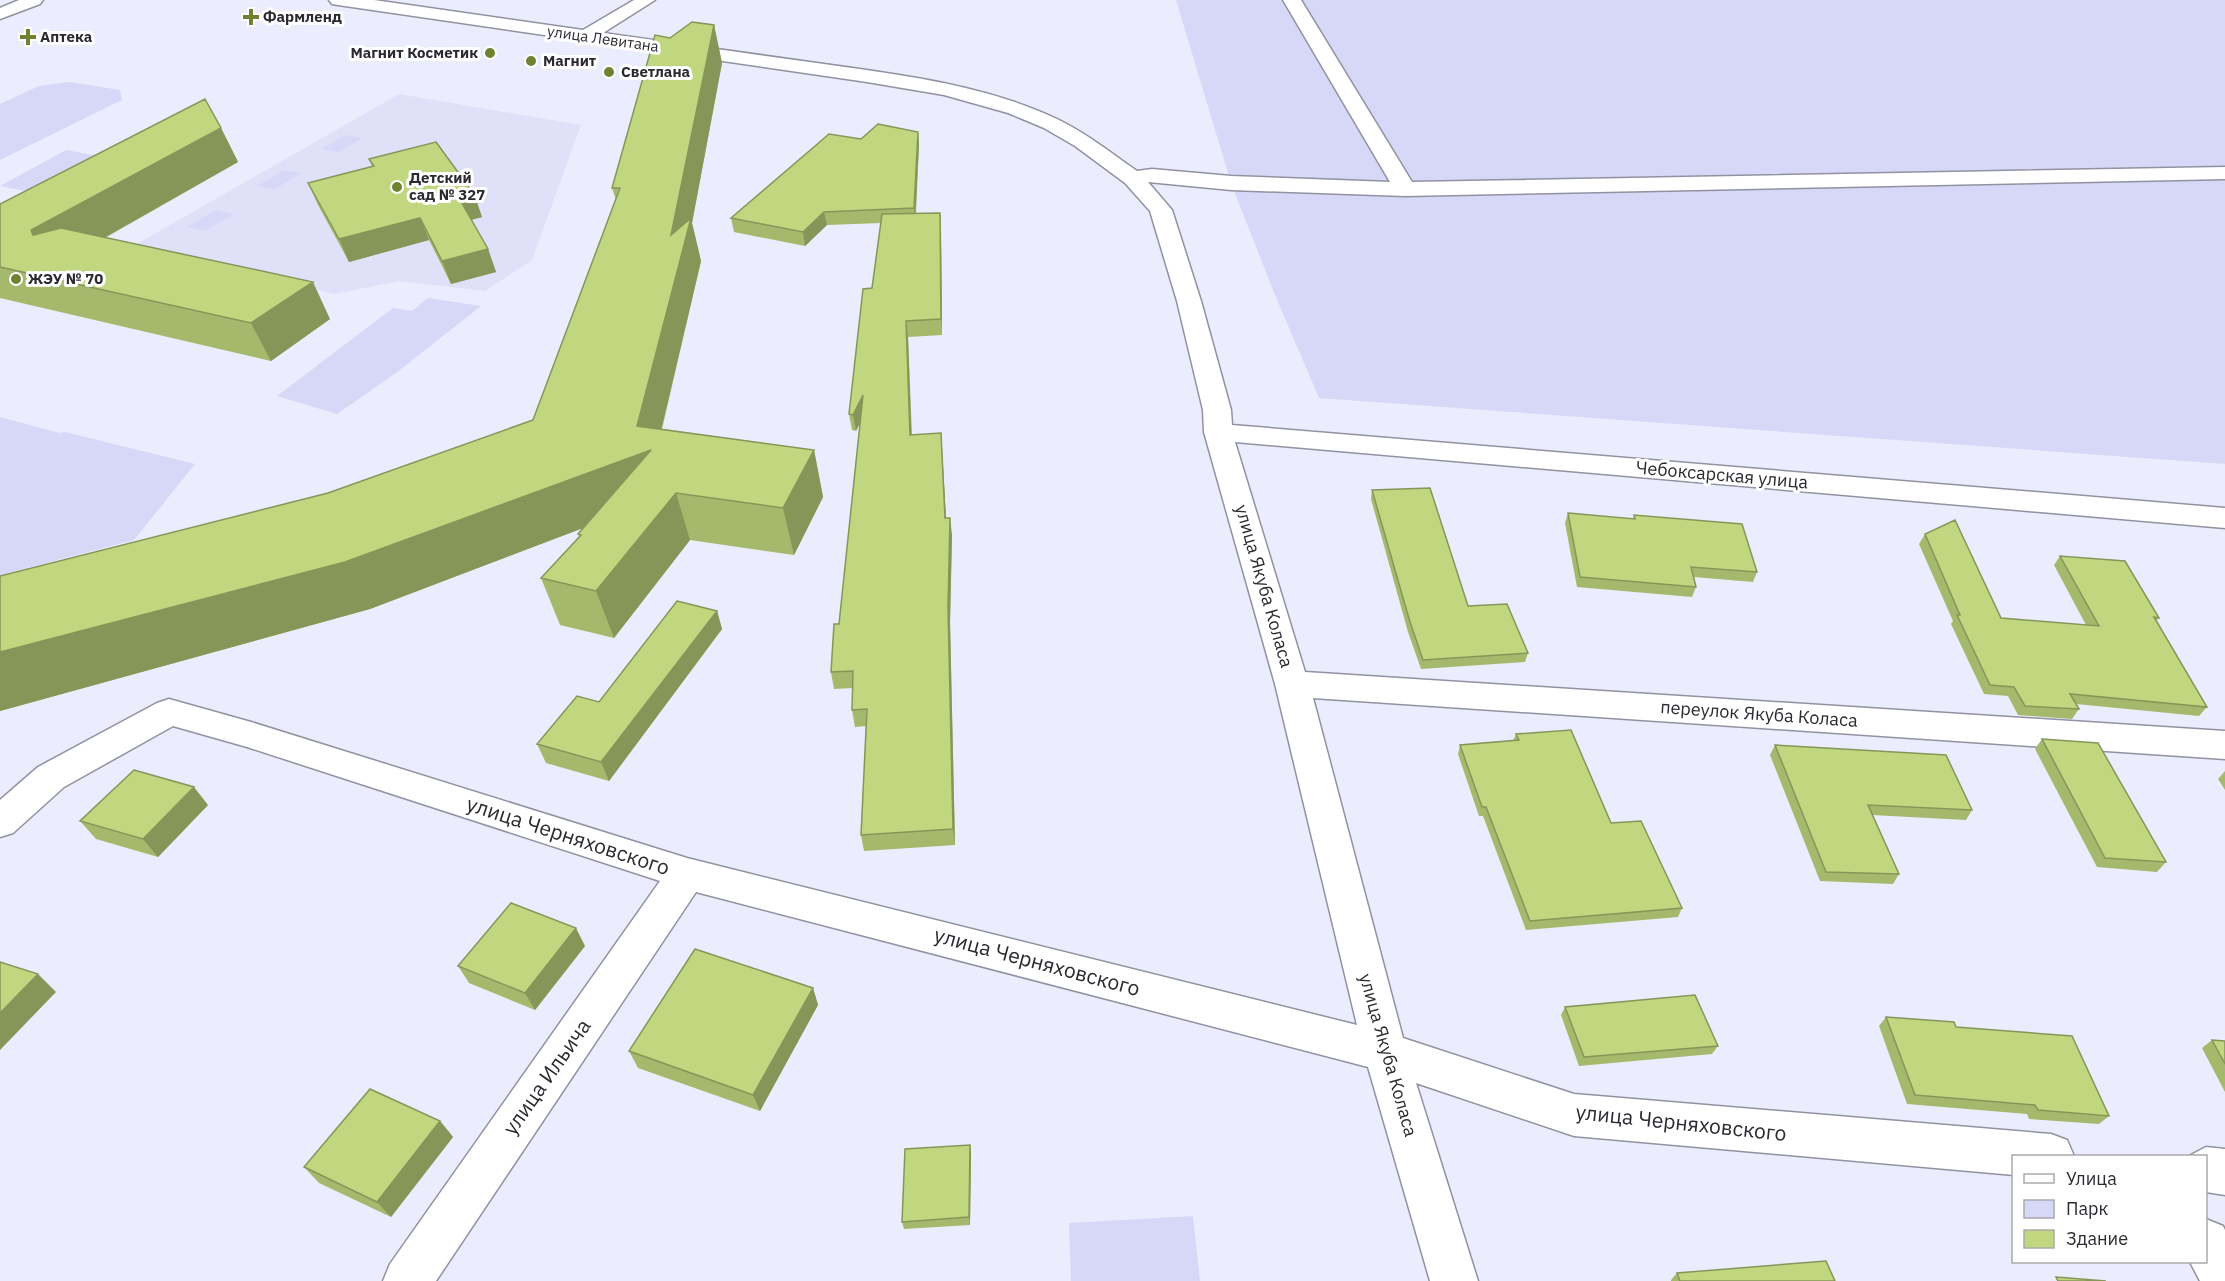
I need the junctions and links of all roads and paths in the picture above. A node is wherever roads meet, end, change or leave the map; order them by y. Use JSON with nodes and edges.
{"nodes":[{"id":1,"x":34,"y":0,"type":"edge"},
{"id":2,"x":344,"y":0,"type":"edge"},
{"id":3,"x":646,"y":0,"type":"edge"},
{"id":4,"x":1292,"y":0,"type":"edge"},
{"id":5,"x":0,"y":14,"type":"edge"},
{"id":6,"x":585,"y":36,"type":"junction"},
{"id":7,"x":867,"y":76,"type":"joint"},
{"id":8,"x":2225,"y":173,"type":"edge"},
{"id":9,"x":1133,"y":178,"type":"junction"},
{"id":10,"x":1405,"y":189,"type":"junction"},
{"id":11,"x":1218,"y":432,"type":"junction"},
{"id":12,"x":2225,"y":518,"type":"edge"},
{"id":13,"x":1292,"y":684,"type":"junction"},
{"id":14,"x":2225,"y":745,"type":"edge"},
{"id":15,"x":0,"y":822,"type":"edge"},
{"id":16,"x":687,"y":874,"type":"junction"},
{"id":17,"x":1385,"y":1052,"type":"junction"},
{"id":18,"x":2039,"y":1155,"type":"edge"},
{"id":19,"x":2207,"y":1170,"type":"edge"},
{"id":20,"x":2225,"y":1172,"type":"edge"},
{"id":21,"x":2207,"y":1247,"type":"edge"},
{"id":22,"x":2225,"y":1280,"type":"edge"},
{"id":23,"x":407,"y":1281,"type":"edge"},
{"id":24,"x":1454,"y":1281,"type":"edge"}],
"edges":[{"from":1,"to":5,"type":"street"},
{"from":2,"to":6,"type":"street","name":"улица Левитана"},
{"from":3,"to":6,"type":"street"},
{"from":4,"to":10,"type":"street"},
{"from":6,"to":7,"type":"street","name":"улица Левитана"},
{"from":7,"to":9,"type":"street","name":"улица Якуба Коласа"},
{"from":8,"to":10,"type":"street"},
{"from":9,"to":10,"type":"street"},
{"from":9,"to":11,"type":"street","name":"улица Якуба Коласа"},
{"from":11,"to":12,"type":"street","name":"Чебоксарская улица"},
{"from":11,"to":13,"type":"street","name":"улица Якуба Коласа"},
{"from":13,"to":14,"type":"street","name":"переулок Якуба Коласа"},
{"from":13,"to":17,"type":"street","name":"улица Якуба Коласа"},
{"from":15,"to":16,"type":"street","name":"улица Черняховского"},
{"from":16,"to":17,"type":"street","name":"улица Черняховского"},
{"from":16,"to":23,"type":"street","name":"улица Ильича"},
{"from":17,"to":18,"type":"street","name":"улица Черняховского"},
{"from":17,"to":24,"type":"street","name":"улица Якуба Коласа"},
{"from":19,"to":20,"type":"street"},
{"from":21,"to":22,"type":"street"}]}
